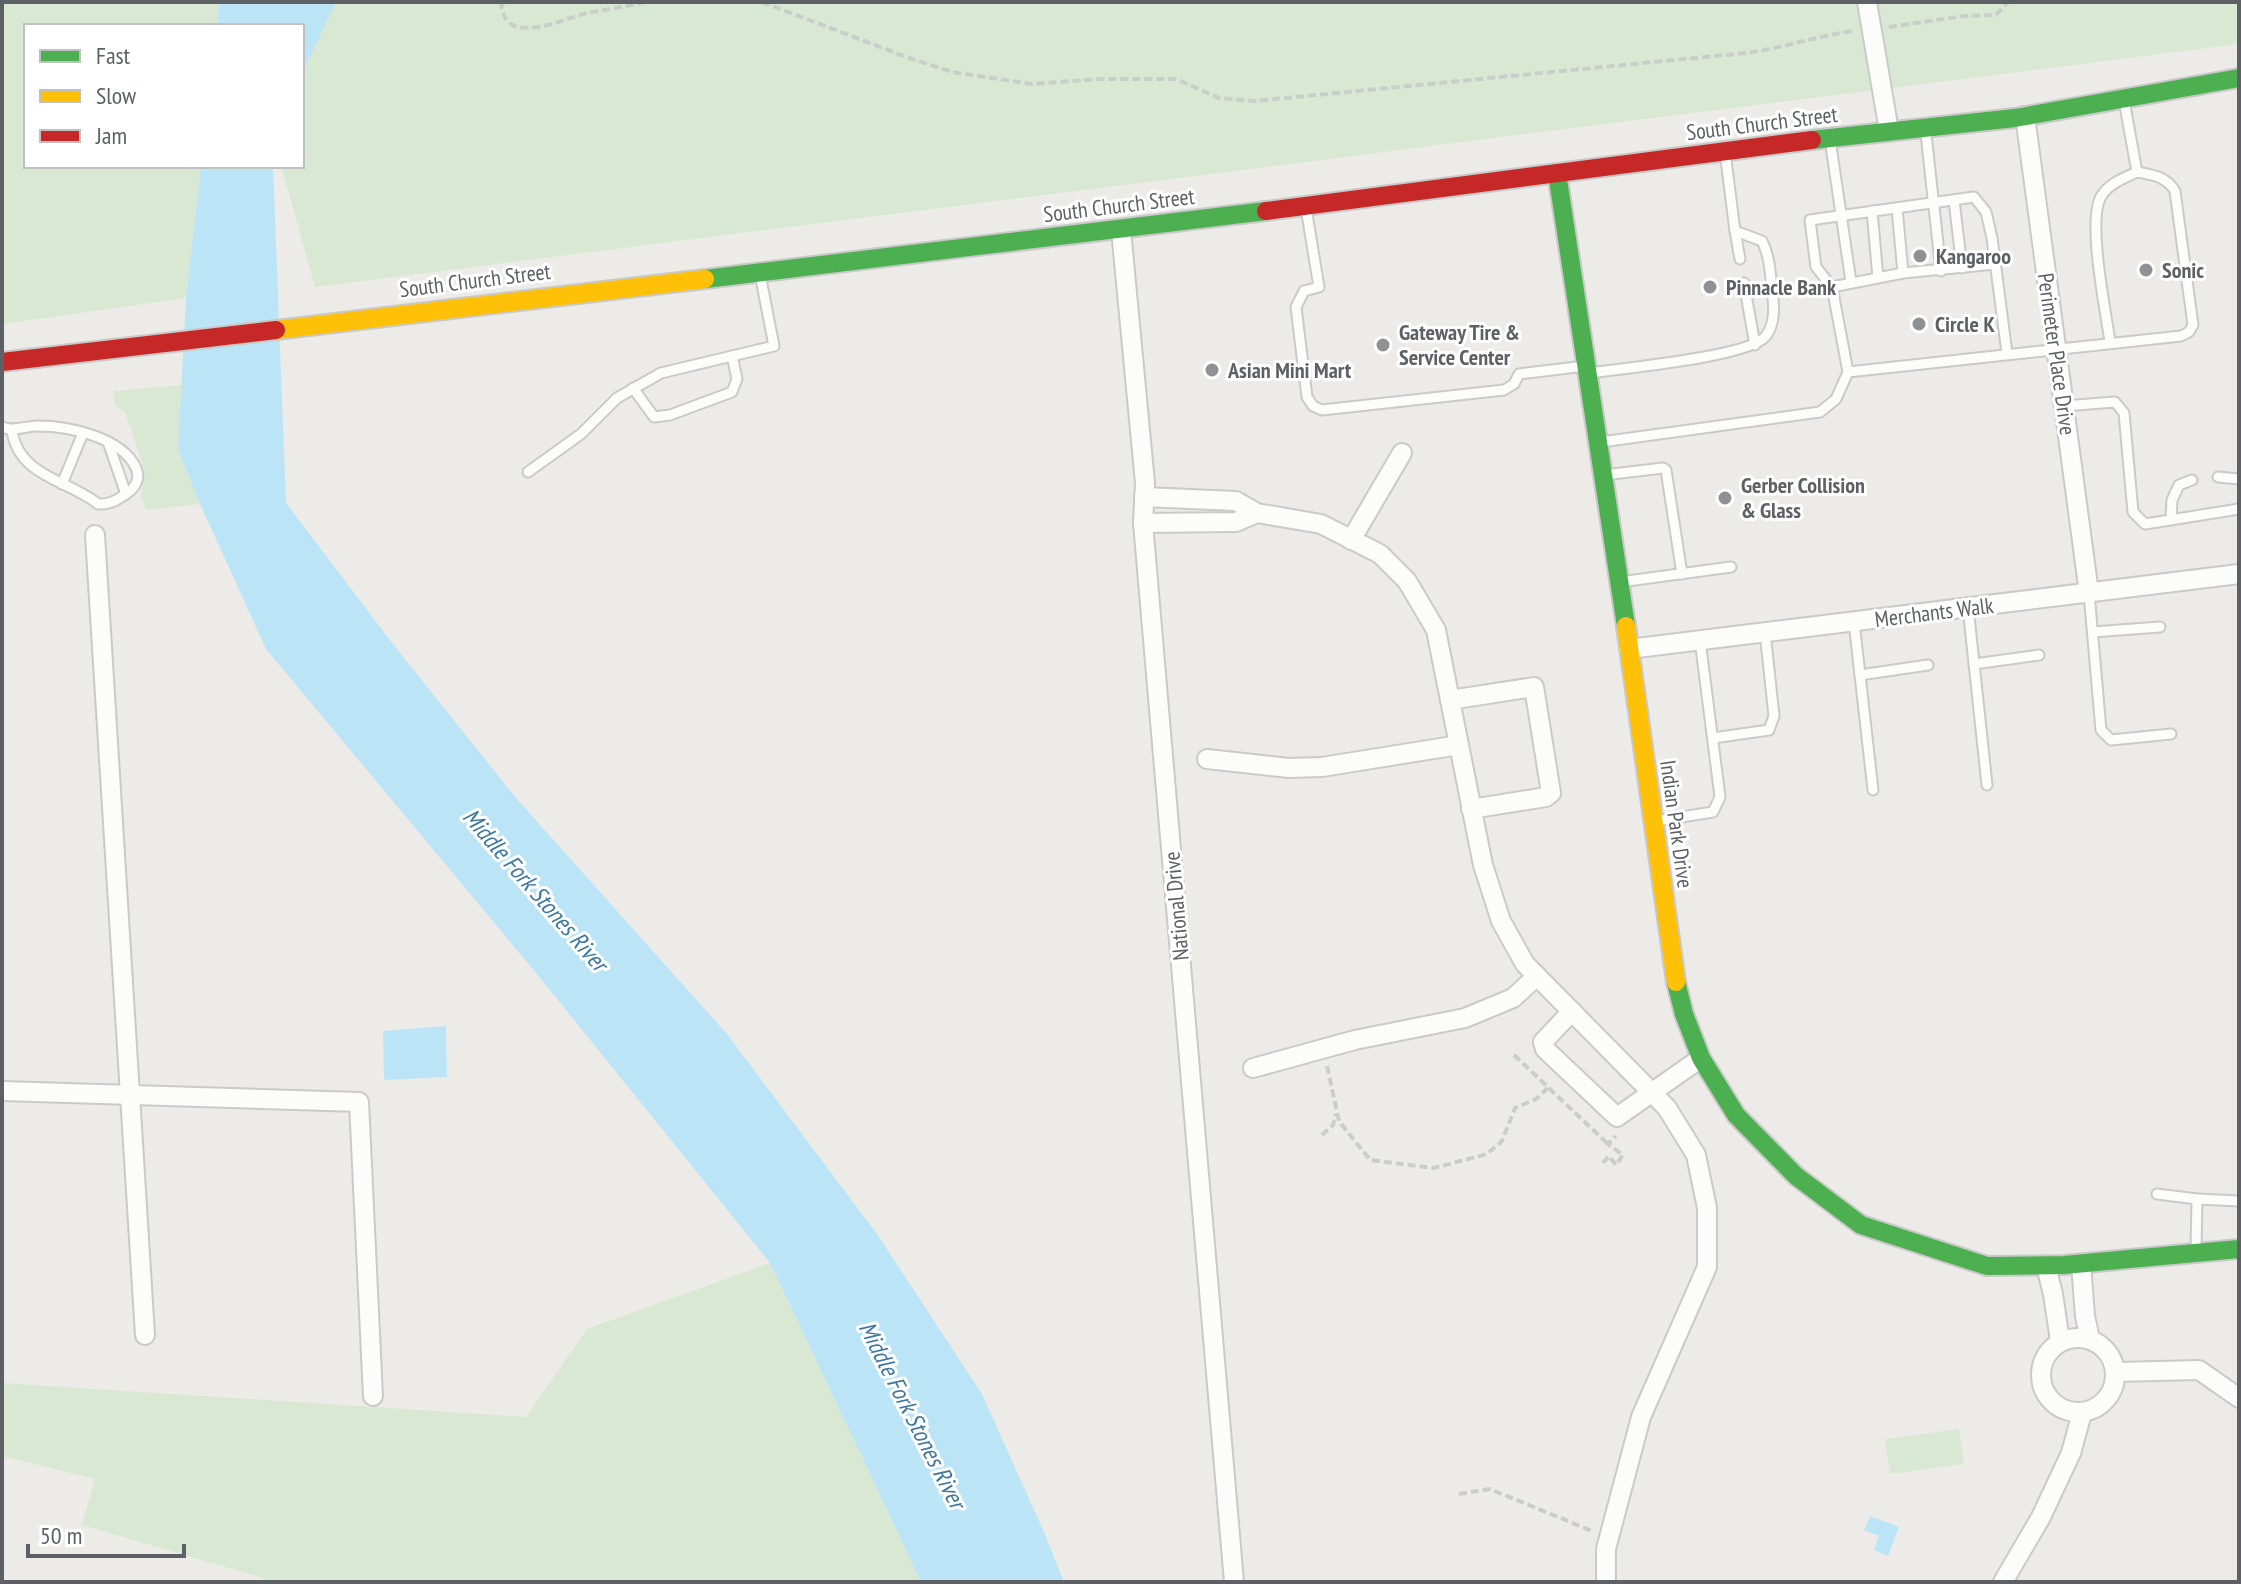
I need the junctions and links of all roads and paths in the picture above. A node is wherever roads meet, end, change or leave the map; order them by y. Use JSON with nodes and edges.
{"nodes":[{"id":1,"x":504,"y":2,"type":"edge"},
{"id":2,"x":644,"y":2,"type":"edge"},
{"id":3,"x":762,"y":2,"type":"edge"},
{"id":4,"x":1867,"y":2,"type":"edge"},
{"id":5,"x":2008,"y":2,"type":"edge"},
{"id":6,"x":1872,"y":29,"type":"junction"},
{"id":7,"x":2239,"y":78,"type":"edge"},
{"id":8,"x":2124,"y":99,"type":"junction"},
{"id":9,"x":2025,"y":116,"type":"junction"},
{"id":10,"x":1925,"y":127,"type":"junction"},
{"id":11,"x":1889,"y":131,"type":"junction"},
{"id":12,"x":1830,"y":138,"type":"junction"},
{"id":13,"x":1725,"y":152,"type":"junction"},
{"id":14,"x":2137,"y":172,"type":"junction"},
{"id":15,"x":1557,"y":173,"type":"junction"},
{"id":16,"x":1954,"y":200,"type":"junction"},
{"id":17,"x":1934,"y":203,"type":"junction"},
{"id":18,"x":1306,"y":206,"type":"junction"},
{"id":19,"x":1897,"y":208,"type":"junction"},
{"id":20,"x":1872,"y":211,"type":"junction"},
{"id":21,"x":1842,"y":216,"type":"junction"},
{"id":22,"x":1121,"y":230,"type":"junction"},
{"id":23,"x":1735,"y":231,"type":"junction"},
{"id":24,"x":1740,"y":259,"type":"dead end"},
{"id":25,"x":1995,"y":264,"type":"junction"},
{"id":26,"x":1962,"y":268,"type":"junction"},
{"id":27,"x":1941,"y":271,"type":"junction"},
{"id":28,"x":760,"y":272,"type":"junction"},
{"id":29,"x":1903,"y":273,"type":"junction"},
{"id":30,"x":1878,"y":278,"type":"junction"},
{"id":31,"x":1851,"y":282,"type":"junction"},
{"id":32,"x":1744,"y":283,"type":"dead end"},
{"id":33,"x":1832,"y":287,"type":"junction"},
{"id":34,"x":2110,"y":342,"type":"junction"},
{"id":35,"x":1755,"y":345,"type":"junction"},
{"id":36,"x":2056,"y":347,"type":"junction"},
{"id":37,"x":2007,"y":353,"type":"junction"},
{"id":38,"x":732,"y":356,"type":"junction"},
{"id":39,"x":2,"y":362,"type":"edge"},
{"id":40,"x":1586,"y":370,"type":"junction"},
{"id":41,"x":1848,"y":372,"type":"junction"},
{"id":42,"x":633,"y":388,"type":"junction"},
{"id":43,"x":2064,"y":406,"type":"junction"},
{"id":44,"x":7,"y":429,"type":"edge"},
{"id":45,"x":83,"y":433,"type":"junction"},
{"id":46,"x":108,"y":442,"type":"junction"},
{"id":47,"x":1598,"y":442,"type":"junction"},
{"id":48,"x":1402,"y":453,"type":"dead end"},
{"id":49,"x":528,"y":472,"type":"dead end"},
{"id":50,"x":1603,"y":475,"type":"junction"},
{"id":51,"x":2218,"y":477,"type":"dead end"},
{"id":52,"x":2239,"y":479,"type":"edge"},
{"id":53,"x":2192,"y":480,"type":"dead end"},
{"id":54,"x":62,"y":484,"type":"junction"},
{"id":55,"x":126,"y":494,"type":"junction"},
{"id":56,"x":1144,"y":497,"type":"junction"},
{"id":57,"x":2239,"y":509,"type":"edge"},
{"id":58,"x":1257,"y":513,"type":"junction"},
{"id":59,"x":2171,"y":520,"type":"junction"},
{"id":60,"x":1143,"y":523,"type":"junction"},
{"id":61,"x":95,"y":535,"type":"dead end"},
{"id":62,"x":1351,"y":540,"type":"junction"},
{"id":63,"x":1731,"y":567,"type":"dead end"},
{"id":64,"x":1682,"y":574,"type":"junction"},
{"id":65,"x":2239,"y":574,"type":"edge"},
{"id":66,"x":1619,"y":582,"type":"junction"},
{"id":67,"x":2089,"y":593,"type":"junction"},
{"id":68,"x":1968,"y":607,"type":"junction"},
{"id":69,"x":1854,"y":622,"type":"junction"},
{"id":70,"x":2160,"y":627,"type":"dead end"},
{"id":71,"x":1765,"y":632,"type":"junction"},
{"id":72,"x":2093,"y":632,"type":"junction"},
{"id":73,"x":1700,"y":640,"type":"junction"},
{"id":74,"x":1629,"y":649,"type":"junction"},
{"id":75,"x":2039,"y":655,"type":"dead end"},
{"id":76,"x":1974,"y":664,"type":"junction"},
{"id":77,"x":1928,"y":665,"type":"dead end"},
{"id":78,"x":1860,"y":675,"type":"junction"},
{"id":79,"x":1450,"y":700,"type":"junction"},
{"id":80,"x":2171,"y":734,"type":"dead end"},
{"id":81,"x":1713,"y":738,"type":"junction"},
{"id":82,"x":1459,"y":745,"type":"junction"},
{"id":83,"x":1207,"y":759,"type":"dead end"},
{"id":84,"x":1987,"y":785,"type":"dead end"},
{"id":85,"x":1873,"y":790,"type":"dead end"},
{"id":86,"x":1471,"y":809,"type":"junction"},
{"id":87,"x":1652,"y":821,"type":"junction"},
{"id":88,"x":1537,"y":976,"type":"junction"},
{"id":89,"x":1572,"y":1011,"type":"junction"},
{"id":90,"x":1324,"y":1048,"type":"junction"},
{"id":91,"x":1514,"y":1055,"type":"dead end"},
{"id":92,"x":1701,"y":1058,"type":"junction"},
{"id":93,"x":1253,"y":1068,"type":"dead end"},
{"id":94,"x":1549,"y":1087,"type":"junction"},
{"id":95,"x":2,"y":1091,"type":"edge"},
{"id":96,"x":1651,"y":1092,"type":"junction"},
{"id":97,"x":128,"y":1093,"type":"junction"},
{"id":98,"x":1337,"y":1112,"type":"junction"},
{"id":99,"x":1617,"y":1117,"type":"junction"},
{"id":100,"x":1322,"y":1135,"type":"dead end"},
{"id":101,"x":1608,"y":1144,"type":"junction"},
{"id":102,"x":1603,"y":1163,"type":"dead end"},
{"id":103,"x":2157,"y":1194,"type":"dead end"},
{"id":104,"x":2197,"y":1199,"type":"junction"},
{"id":105,"x":2239,"y":1201,"type":"edge"},
{"id":106,"x":2239,"y":1249,"type":"edge"},
{"id":107,"x":2196,"y":1253,"type":"junction"},
{"id":108,"x":2081,"y":1264,"type":"junction"},
{"id":109,"x":2046,"y":1266,"type":"junction"},
{"id":110,"x":145,"y":1335,"type":"dead end"},
{"id":111,"x":2090,"y":1339,"type":"junction"},
{"id":112,"x":2060,"y":1341,"type":"junction"},
{"id":113,"x":2116,"y":1372,"type":"junction"},
{"id":114,"x":373,"y":1396,"type":"dead end"},
{"id":115,"x":2239,"y":1398,"type":"edge"},
{"id":116,"x":2082,"y":1413,"type":"junction"},
{"id":117,"x":1459,"y":1494,"type":"dead end"},
{"id":118,"x":1609,"y":1537,"type":"junction"},
{"id":119,"x":1234,"y":1582,"type":"edge"},
{"id":120,"x":1606,"y":1582,"type":"edge"},
{"id":121,"x":2003,"y":1582,"type":"edge"}],
"edges":[{"from":1,"to":2,"type":"path"},
{"from":3,"to":6,"type":"path"},
{"from":4,"to":6,"type":"street"},
{"from":5,"to":6,"type":"path"},
{"from":6,"to":11,"type":"street"},
{"from":7,"to":8,"type":"main road","name":"South Church Street"},
{"from":8,"to":9,"type":"main road","name":"South Church Street"},
{"from":8,"to":14,"type":"lane"},
{"from":9,"to":10,"type":"main road","name":"South Church Street"},
{"from":9,"to":36,"type":"street","name":"Perimeter Place Drive"},
{"from":10,"to":11,"type":"main road","name":"South Church Street"},
{"from":10,"to":17,"type":"lane"},
{"from":11,"to":12,"type":"main road","name":"South Church Street"},
{"from":12,"to":13,"type":"main road","name":"South Church Street"},
{"from":12,"to":21,"type":"lane"},
{"from":13,"to":15,"type":"main road","name":"South Church Street"},
{"from":13,"to":23,"type":"lane"},
{"from":14,"to":34,"type":"lane"},
{"from":14,"to":34,"type":"lane"},
{"from":15,"to":18,"type":"main road","name":"South Church Street"},
{"from":15,"to":40,"type":"main road","name":"Indian Park Drive"},
{"from":16,"to":17,"type":"lane"},
{"from":16,"to":25,"type":"lane"},
{"from":16,"to":26,"type":"lane"},
{"from":17,"to":19,"type":"lane"},
{"from":17,"to":27,"type":"lane"},
{"from":18,"to":22,"type":"main road","name":"South Church Street"},
{"from":18,"to":40,"type":"lane"},
{"from":19,"to":20,"type":"lane"},
{"from":19,"to":29,"type":"lane"},
{"from":20,"to":21,"type":"lane"},
{"from":20,"to":30,"type":"lane"},
{"from":21,"to":31,"type":"lane"},
{"from":21,"to":33,"type":"lane"},
{"from":22,"to":28,"type":"main road","name":"South Church Street"},
{"from":22,"to":56,"type":"street","name":"National Drive"},
{"from":23,"to":24,"type":"lane"},
{"from":23,"to":35,"type":"lane"},
{"from":25,"to":26,"type":"lane"},
{"from":25,"to":37,"type":"lane"},
{"from":26,"to":27,"type":"lane"},
{"from":27,"to":29,"type":"lane"},
{"from":28,"to":38,"type":"lane"},
{"from":28,"to":39,"type":"main road","name":"South Church Street"},
{"from":29,"to":30,"type":"lane"},
{"from":30,"to":31,"type":"lane"},
{"from":31,"to":33,"type":"lane"},
{"from":32,"to":35,"type":"lane"},
{"from":33,"to":41,"type":"lane"},
{"from":34,"to":36,"type":"lane"},
{"from":35,"to":40,"type":"lane"},
{"from":36,"to":37,"type":"lane"},
{"from":36,"to":43,"type":"street","name":"Perimeter Place Drive"},
{"from":37,"to":41,"type":"lane"},
{"from":38,"to":42,"type":"lane"},
{"from":38,"to":42,"type":"lane"},
{"from":40,"to":47,"type":"main road","name":"Indian Park Drive"},
{"from":41,"to":47,"type":"lane"},
{"from":42,"to":49,"type":"lane"},
{"from":43,"to":59,"type":"lane"},
{"from":43,"to":67,"type":"street","name":"Perimeter Place Drive"},
{"from":44,"to":45,"type":"lane"},
{"from":44,"to":54,"type":"lane"},
{"from":45,"to":46,"type":"lane"},
{"from":45,"to":54,"type":"lane"},
{"from":46,"to":55,"type":"lane"},
{"from":46,"to":55,"type":"lane"},
{"from":47,"to":50,"type":"main road","name":"Indian Park Drive"},
{"from":48,"to":62,"type":"street"},
{"from":50,"to":64,"type":"lane"},
{"from":50,"to":66,"type":"main road","name":"Indian Park Drive"},
{"from":51,"to":52,"type":"lane"},
{"from":53,"to":59,"type":"lane"},
{"from":54,"to":55,"type":"lane"},
{"from":56,"to":58,"type":"street"},
{"from":56,"to":60,"type":"street","name":"National Drive"},
{"from":57,"to":59,"type":"lane"},
{"from":58,"to":60,"type":"street"},
{"from":58,"to":62,"type":"street"},
{"from":60,"to":119,"type":"street","name":"National Drive"},
{"from":61,"to":97,"type":"street"},
{"from":62,"to":79,"type":"street"},
{"from":63,"to":64,"type":"lane"},
{"from":64,"to":66,"type":"lane"},
{"from":65,"to":67,"type":"street","name":"Merchants Walk"},
{"from":66,"to":74,"type":"main road","name":"Indian Park Drive"},
{"from":67,"to":68,"type":"street","name":"Merchants Walk"},
{"from":67,"to":72,"type":"lane"},
{"from":68,"to":69,"type":"street","name":"Merchants Walk"},
{"from":68,"to":76,"type":"lane"},
{"from":69,"to":71,"type":"street","name":"Merchants Walk"},
{"from":69,"to":78,"type":"lane"},
{"from":70,"to":72,"type":"lane"},
{"from":71,"to":73,"type":"street","name":"Merchants Walk"},
{"from":71,"to":81,"type":"lane"},
{"from":72,"to":80,"type":"lane"},
{"from":73,"to":74,"type":"street","name":"Merchants Walk"},
{"from":73,"to":81,"type":"lane"},
{"from":74,"to":87,"type":"main road","name":"Indian Park Drive"},
{"from":75,"to":76,"type":"lane"},
{"from":76,"to":84,"type":"lane"},
{"from":77,"to":78,"type":"lane"},
{"from":78,"to":85,"type":"lane"},
{"from":79,"to":82,"type":"street"},
{"from":79,"to":86,"type":"street"},
{"from":81,"to":87,"type":"lane"},
{"from":82,"to":83,"type":"street"},
{"from":82,"to":86,"type":"street"},
{"from":86,"to":88,"type":"street"},
{"from":87,"to":92,"type":"main road","name":"Indian Park Drive"},
{"from":88,"to":89,"type":"street"},
{"from":88,"to":90,"type":"street"},
{"from":89,"to":96,"type":"street"},
{"from":89,"to":99,"type":"street"},
{"from":90,"to":93,"type":"street"},
{"from":90,"to":98,"type":"path"},
{"from":91,"to":94,"type":"path"},
{"from":92,"to":96,"type":"street"},
{"from":92,"to":109,"type":"main road","name":"Indian Park Drive"},
{"from":94,"to":98,"type":"path"},
{"from":94,"to":101,"type":"path"},
{"from":95,"to":97,"type":"street"},
{"from":96,"to":99,"type":"street"},
{"from":96,"to":118,"type":"street"},
{"from":97,"to":110,"type":"street"},
{"from":97,"to":114,"type":"street"},
{"from":98,"to":100,"type":"path"},
{"from":99,"to":101,"type":"path"},
{"from":101,"to":102,"type":"path"},
{"from":103,"to":104,"type":"lane"},
{"from":104,"to":105,"type":"lane"},
{"from":104,"to":107,"type":"lane"},
{"from":106,"to":107,"type":"main road","name":"Indian Park Drive"},
{"from":107,"to":108,"type":"main road","name":"Indian Park Drive"},
{"from":108,"to":109,"type":"main road","name":"Indian Park Drive"},
{"from":108,"to":111,"type":"street"},
{"from":109,"to":112,"type":"street"},
{"from":111,"to":112,"type":"street"},
{"from":111,"to":113,"type":"street"},
{"from":112,"to":116,"type":"street"},
{"from":113,"to":115,"type":"street"},
{"from":113,"to":116,"type":"street"},
{"from":116,"to":121,"type":"street"},
{"from":117,"to":118,"type":"path"},
{"from":118,"to":120,"type":"street"}]}
